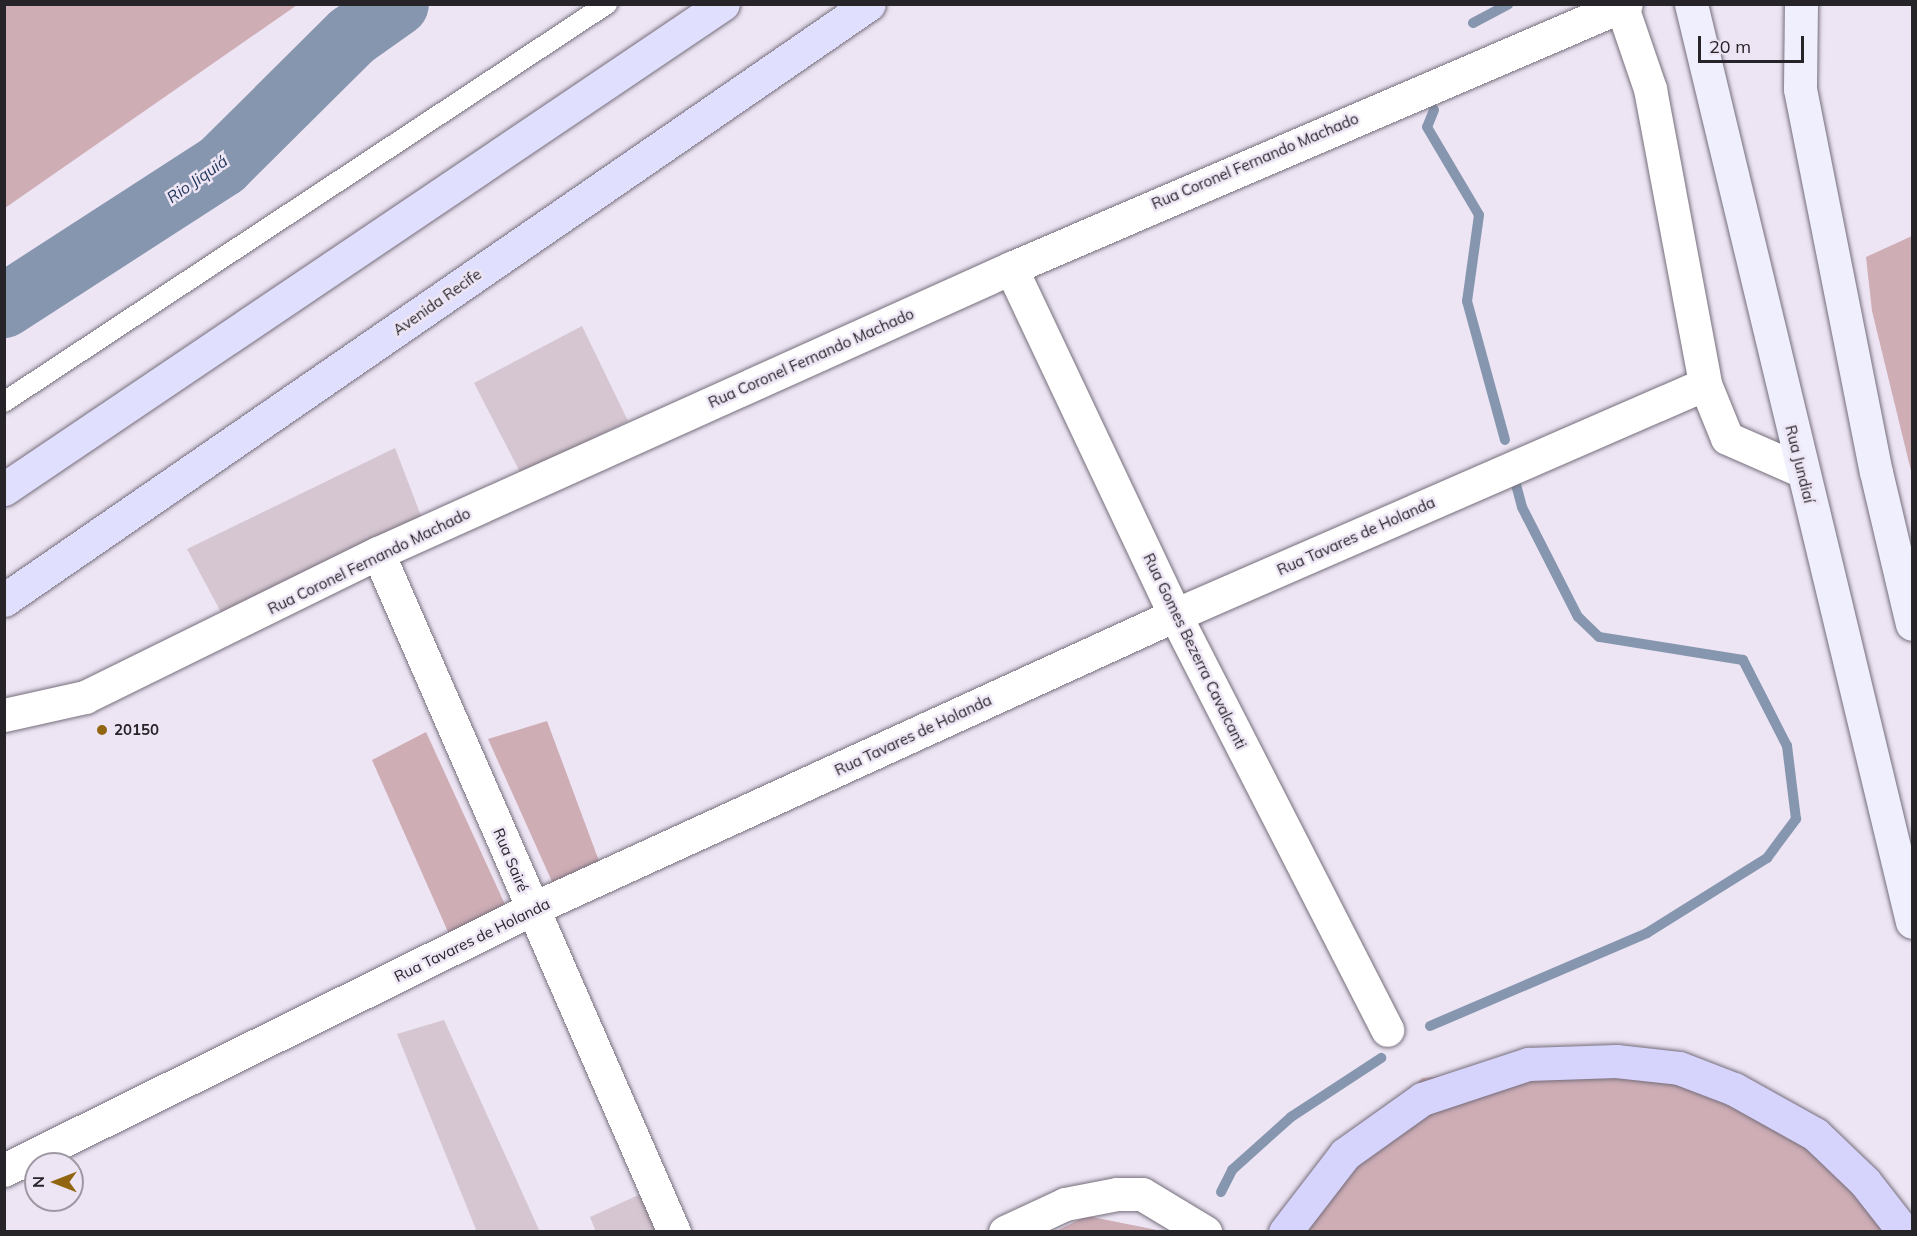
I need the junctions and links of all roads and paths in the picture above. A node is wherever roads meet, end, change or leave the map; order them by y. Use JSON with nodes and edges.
{"nodes":[{"id":1,"x":607,"y":4,"type":"edge"},
{"id":2,"x":723,"y":4,"type":"edge"},
{"id":3,"x":869,"y":4,"type":"edge"},
{"id":4,"x":1691,"y":4,"type":"edge"},
{"id":5,"x":1801,"y":4,"type":"edge"},
{"id":6,"x":1624,"y":6,"type":"edge"},
{"id":7,"x":1011,"y":268,"type":"junction"},
{"id":8,"x":1705,"y":384,"type":"junction"},
{"id":9,"x":4,"y":402,"type":"edge"},
{"id":10,"x":1802,"y":471,"type":"junction"},
{"id":11,"x":4,"y":489,"type":"edge"},
{"id":12,"x":378,"y":553,"type":"junction"},
{"id":13,"x":4,"y":600,"type":"edge"},
{"id":14,"x":1175,"y":615,"type":"junction"},
{"id":15,"x":1912,"y":624,"type":"edge"},
{"id":16,"x":4,"y":715,"type":"edge"},
{"id":17,"x":532,"y":909,"type":"junction"},
{"id":18,"x":1912,"y":922,"type":"edge"},
{"id":19,"x":1387,"y":1030,"type":"dead end"},
{"id":20,"x":4,"y":1170,"type":"edge"},
{"id":21,"x":674,"y":1232,"type":"edge"},
{"id":22,"x":1005,"y":1232,"type":"edge"},
{"id":23,"x":1205,"y":1232,"type":"edge"},
{"id":24,"x":1286,"y":1232,"type":"edge"},
{"id":25,"x":1904,"y":1232,"type":"edge"}],
"edges":[{"from":1,"to":9,"type":"lane"},
{"from":2,"to":11,"type":"main road"},
{"from":3,"to":13,"type":"main road","name":"Avenida Recife"},
{"from":4,"to":10,"type":"main road","name":"Rua Jundiaí"},
{"from":5,"to":15,"type":"main road"},
{"from":6,"to":7,"type":"street","name":"Rua Coronel Fernando Machado"},
{"from":6,"to":8,"type":"street","name":"Rua Coronel Fernando Machado"},
{"from":7,"to":12,"type":"street","name":"Rua Coronel Fernando Machado"},
{"from":7,"to":14,"type":"street","name":"Rua Gomes Bezerra Cavalcanti"},
{"from":8,"to":10,"type":"street"},
{"from":8,"to":14,"type":"street","name":"Rua Tavares de Holanda"},
{"from":10,"to":18,"type":"main road","name":"Rua Jundiaí"},
{"from":12,"to":16,"type":"street","name":"Rua Coronel Fernando Machado"},
{"from":12,"to":17,"type":"street","name":"Rua Sairé"},
{"from":14,"to":17,"type":"street","name":"Rua Tavares de Holanda"},
{"from":14,"to":19,"type":"street","name":"Rua Gomes Bezerra Cavalcanti"},
{"from":17,"to":20,"type":"street","name":"Rua Tavares de Holanda"},
{"from":17,"to":21,"type":"street","name":"Rua Sairé"},
{"from":22,"to":23,"type":"street"},
{"from":24,"to":25,"type":"highway"}]}
